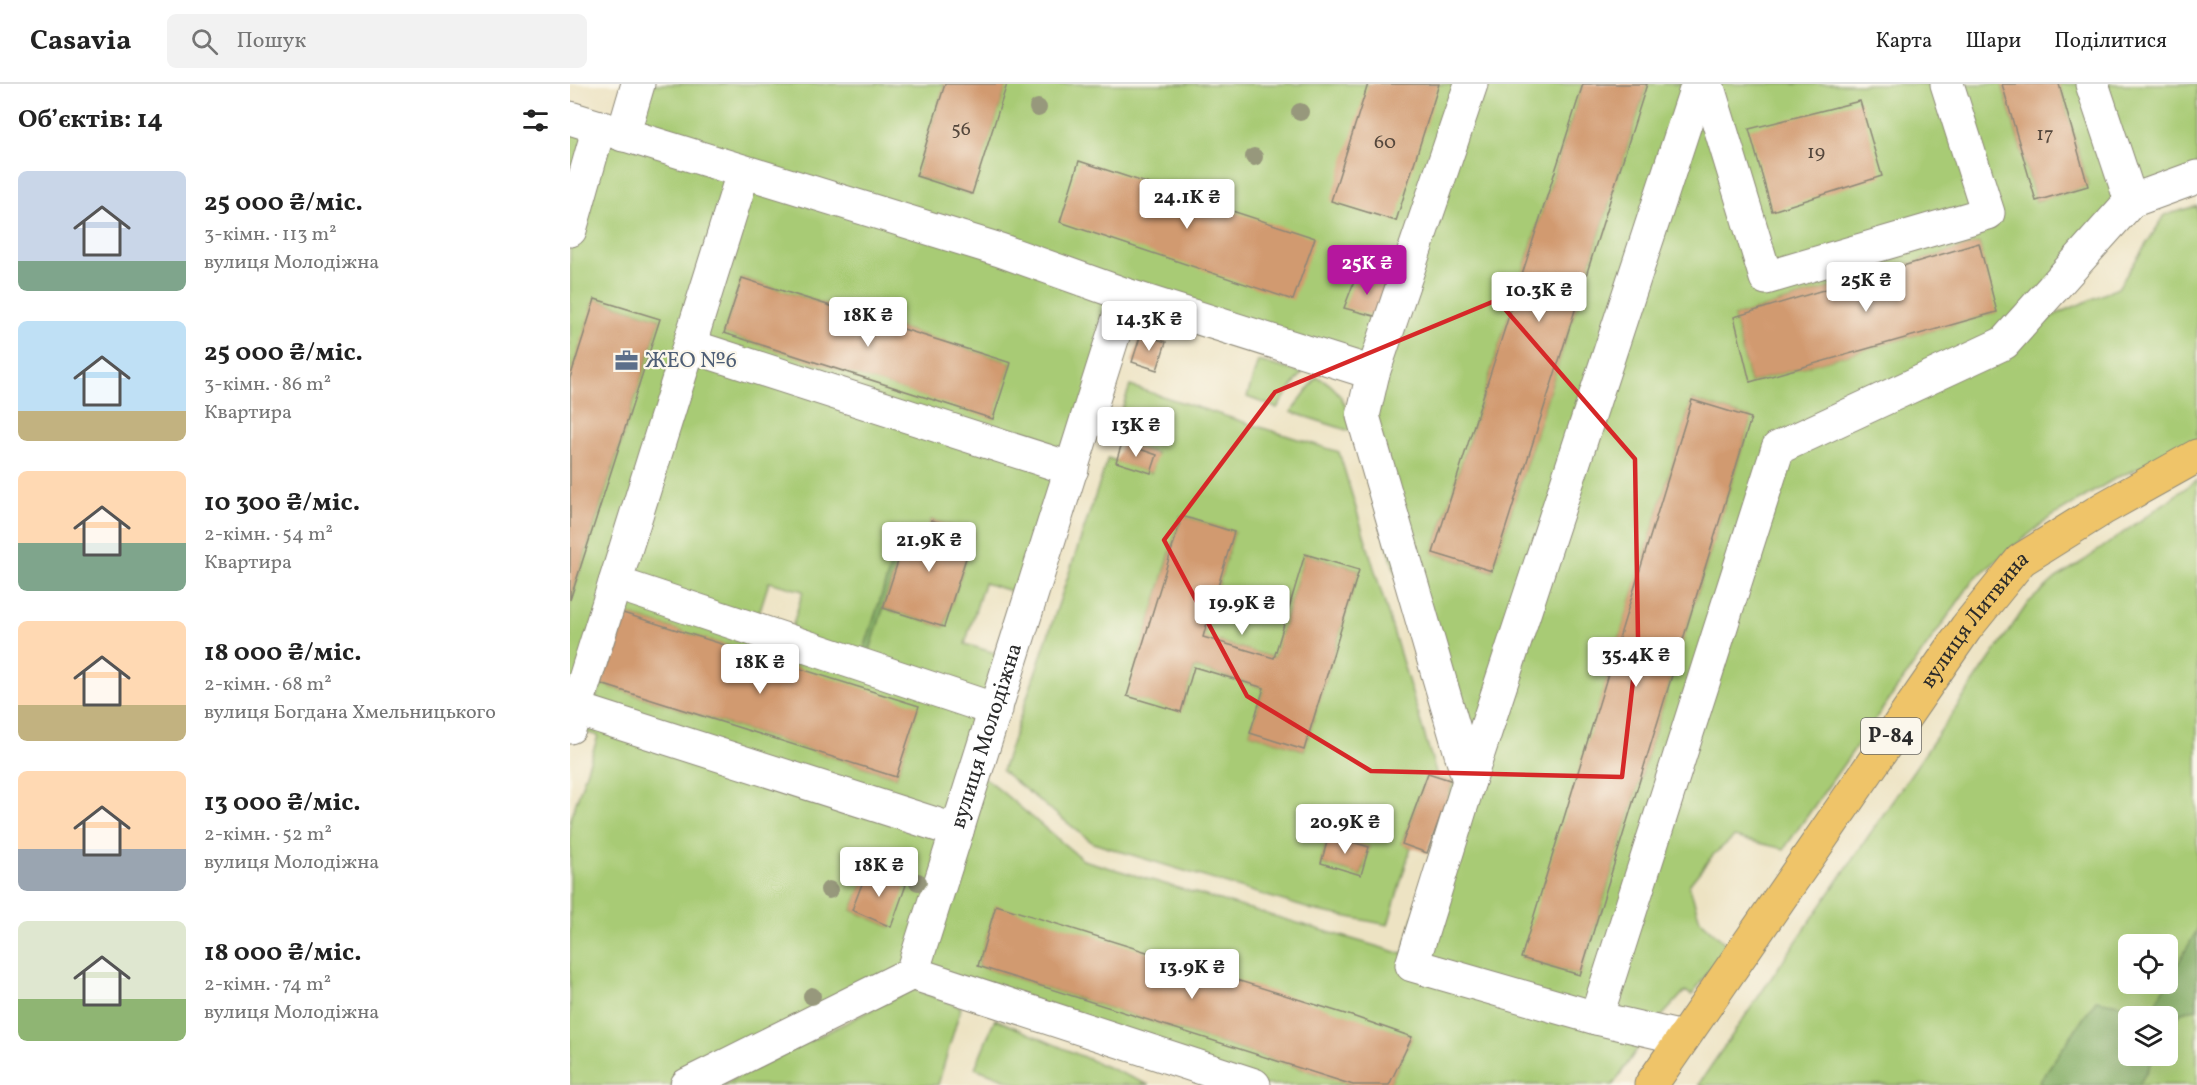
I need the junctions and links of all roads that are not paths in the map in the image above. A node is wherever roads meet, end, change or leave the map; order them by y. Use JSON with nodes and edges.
{"nodes":[{"id":1,"x":638,"y":84,"type":"edge"},
{"id":2,"x":1471,"y":84,"type":"edge"},
{"id":3,"x":1698,"y":84,"type":"edge"},
{"id":4,"x":1707,"y":84,"type":"edge"},
{"id":5,"x":1947,"y":84,"type":"edge"},
{"id":6,"x":2092,"y":84,"type":"edge"},
{"id":7,"x":597,"y":126,"type":"edge"},
{"id":8,"x":743,"y":172,"type":"junction"},
{"id":9,"x":2197,"y":177,"type":"edge"},
{"id":10,"x":2131,"y":201,"type":"junction"},
{"id":11,"x":570,"y":231,"type":"edge"},
{"id":12,"x":1126,"y":295,"type":"junction"},
{"id":13,"x":690,"y":346,"type":"junction"},
{"id":14,"x":1373,"y":373,"type":"junction"},
{"id":15,"x":2197,"y":456,"type":"edge"},
{"id":16,"x":1072,"y":469,"type":"junction"},
{"id":17,"x":615,"y":583,"type":"junction"},
{"id":18,"x":996,"y":710,"type":"junction"},
{"id":19,"x":572,"y":714,"type":"edge"},
{"id":20,"x":1469,"y":781,"type":"junction"},
{"id":21,"x":957,"y":831,"type":"junction"},
{"id":22,"x":912,"y":973,"type":"junction"},
{"id":23,"x":1596,"y":1018,"type":"junction"},
{"id":24,"x":1683,"y":1038,"type":"junction"},
{"id":25,"x":687,"y":1085,"type":"edge"},
{"id":26,"x":1254,"y":1085,"type":"edge"},
{"id":27,"x":1651,"y":1085,"type":"edge"}],
"edges":[{"from":1,"to":7,"type":"street"},
{"from":2,"to":14,"type":"street"},
{"from":3,"to":20,"type":"street"},
{"from":4,"to":5,"type":"street"},
{"from":6,"to":10,"type":"street"},
{"from":7,"to":8,"type":"street"},
{"from":7,"to":11,"type":"street"},
{"from":8,"to":12,"type":"street"},
{"from":8,"to":13,"type":"street"},
{"from":9,"to":10,"type":"street"},
{"from":10,"to":23,"type":"street"},
{"from":12,"to":14,"type":"street"},
{"from":12,"to":16,"type":"street","name":"вулиця Молодіжна"},
{"from":13,"to":16,"type":"street"},
{"from":13,"to":17,"type":"street"},
{"from":14,"to":20,"type":"street"},
{"from":15,"to":24,"type":"main road","name":"вулиця Литвина","number":"Р-84"},
{"from":16,"to":18,"type":"street","name":"вулиця Молодіжна"},
{"from":17,"to":18,"type":"street"},
{"from":17,"to":19,"type":"street"},
{"from":18,"to":21,"type":"street","name":"вулиця Молодіжна"},
{"from":19,"to":21,"type":"street"},
{"from":20,"to":23,"type":"street"},
{"from":21,"to":22,"type":"street","name":"вулиця Молодіжна"},
{"from":22,"to":25,"type":"street"},
{"from":22,"to":26,"type":"street"},
{"from":23,"to":24,"type":"street"},
{"from":24,"to":27,"type":"main road","name":"вулиця Литвина","number":"Р-84"}]}
